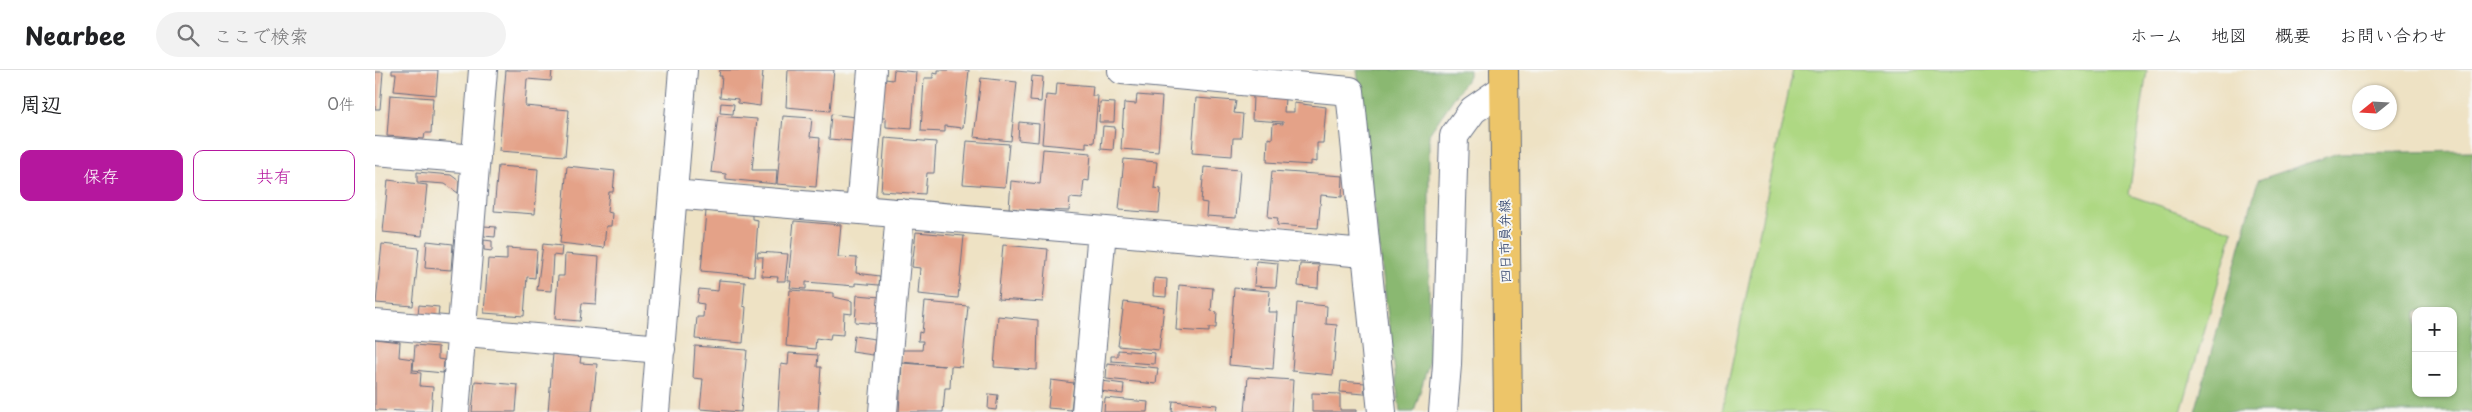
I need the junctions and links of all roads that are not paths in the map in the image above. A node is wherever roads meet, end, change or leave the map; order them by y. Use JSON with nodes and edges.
{"nodes":[{"id":1,"x":483,"y":70,"type":"edge"},
{"id":2,"x":683,"y":70,"type":"edge"},
{"id":3,"x":872,"y":70,"type":"edge"},
{"id":4,"x":1122,"y":70,"type":"edge"},
{"id":5,"x":1503,"y":80,"type":"edge"},
{"id":6,"x":1350,"y":81,"type":"edge"},
{"id":7,"x":375,"y":151,"type":"edge"},
{"id":8,"x":476,"y":159,"type":"junction"},
{"id":9,"x":673,"y":194,"type":"junction"},
{"id":10,"x":860,"y":210,"type":"junction"},
{"id":11,"x":900,"y":213,"type":"junction"},
{"id":12,"x":1102,"y":231,"type":"junction"},
{"id":13,"x":1365,"y":253,"type":"junction"},
{"id":14,"x":375,"y":324,"type":"edge"},
{"id":15,"x":462,"y":331,"type":"junction"},
{"id":16,"x":661,"y":349,"type":"junction"},
{"id":17,"x":455,"y":412,"type":"edge"},
{"id":18,"x":655,"y":412,"type":"edge"},
{"id":19,"x":883,"y":412,"type":"edge"},
{"id":20,"x":1086,"y":412,"type":"edge"},
{"id":21,"x":1382,"y":412,"type":"edge"},
{"id":22,"x":1443,"y":412,"type":"edge"},
{"id":23,"x":1508,"y":412,"type":"edge"}],
"edges":[{"from":1,"to":8,"type":"street"},
{"from":2,"to":9,"type":"street"},
{"from":3,"to":10,"type":"street"},
{"from":4,"to":6,"type":"street"},
{"from":5,"to":22,"type":"street"},
{"from":5,"to":23,"type":"main road","name":"四日市員弁線"},
{"from":6,"to":13,"type":"street"},
{"from":7,"to":8,"type":"street"},
{"from":8,"to":15,"type":"street"},
{"from":9,"to":10,"type":"street"},
{"from":9,"to":16,"type":"street"},
{"from":10,"to":11,"type":"street"},
{"from":11,"to":12,"type":"street"},
{"from":11,"to":19,"type":"street"},
{"from":12,"to":13,"type":"street"},
{"from":12,"to":20,"type":"street"},
{"from":13,"to":21,"type":"street"},
{"from":14,"to":15,"type":"street"},
{"from":15,"to":16,"type":"street"},
{"from":15,"to":17,"type":"street"},
{"from":16,"to":18,"type":"street"}]}
